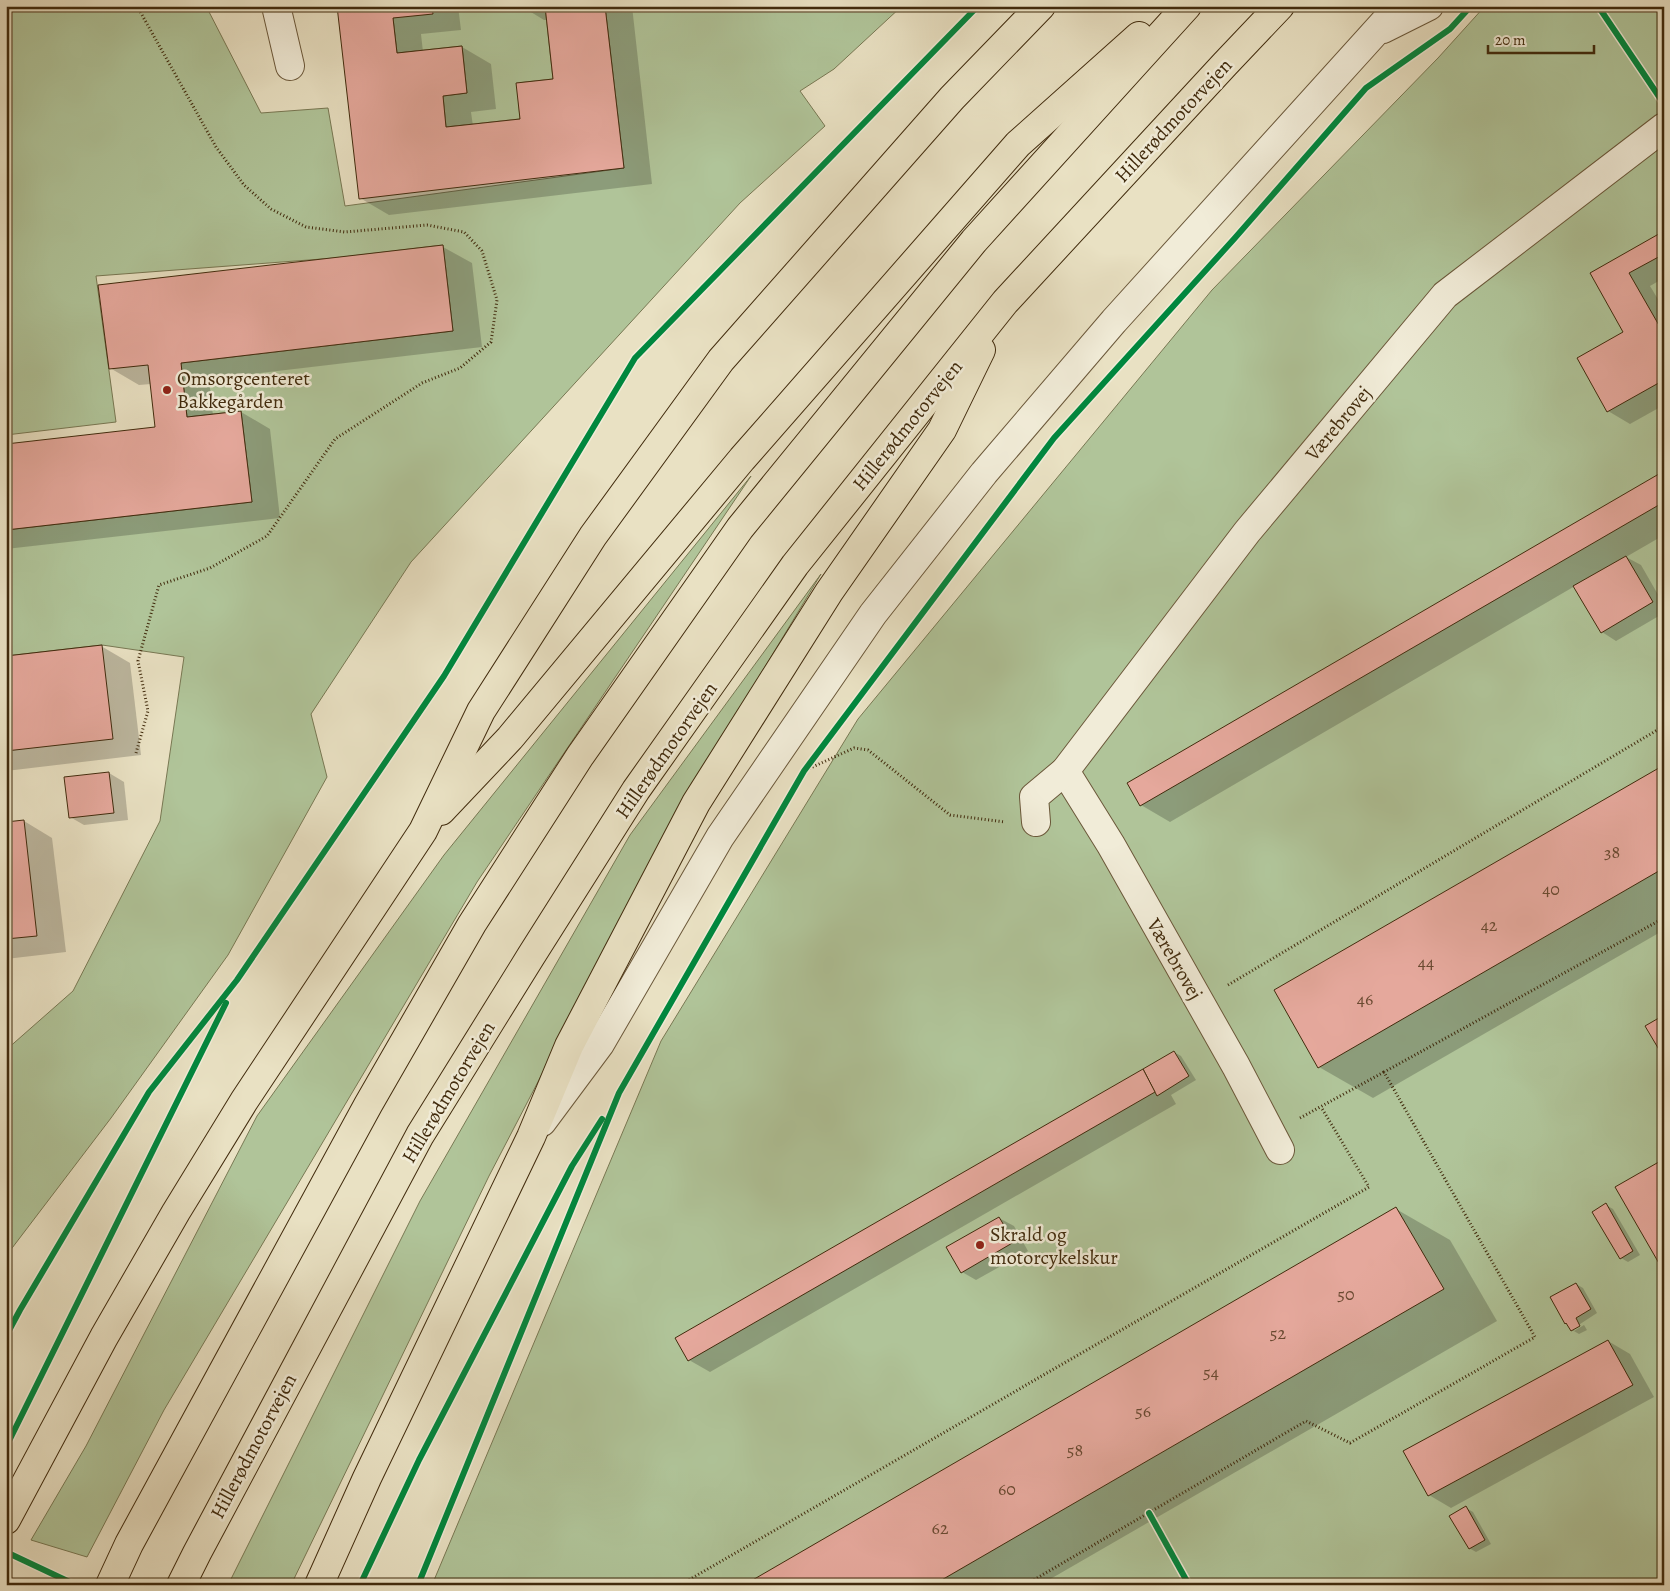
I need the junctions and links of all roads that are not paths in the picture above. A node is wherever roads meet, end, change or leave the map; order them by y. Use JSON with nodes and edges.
{"nodes":[{"id":1,"x":276,"y":6,"type":"edge"},
{"id":2,"x":1041,"y":6,"type":"edge"},
{"id":3,"x":1172,"y":6,"type":"edge"},
{"id":4,"x":1187,"y":6,"type":"edge"},
{"id":5,"x":1280,"y":6,"type":"edge"},
{"id":6,"x":1399,"y":6,"type":"edge"},
{"id":7,"x":1429,"y":6,"type":"edge"},
{"id":8,"x":1372,"y":34,"type":"junction"},
{"id":9,"x":290,"y":66,"type":"dead end"},
{"id":10,"x":1664,"y":127,"type":"edge"},
{"id":11,"x":1005,"y":302,"type":"junction"},
{"id":12,"x":1065,"y":771,"type":"junction"},
{"id":13,"x":1036,"y":822,"type":"dead end"},
{"id":14,"x":423,"y":831,"type":"junction"},
{"id":15,"x":531,"y":1138,"type":"junction"},
{"id":16,"x":1276,"y":1142,"type":"road end"},
{"id":17,"x":6,"y":1520,"type":"edge"},
{"id":18,"x":110,"y":1585,"type":"edge"},
{"id":19,"x":182,"y":1585,"type":"edge"},
{"id":20,"x":319,"y":1585,"type":"edge"}],
"edges":[{"from":1,"to":9,"type":"street"},
{"from":2,"to":14,"type":"highway"},
{"from":3,"to":14,"type":"highway"},
{"from":4,"to":18,"type":"highway"},
{"from":5,"to":11,"type":"highway","name":"Hillerødmotorvejen"},
{"from":6,"to":8,"type":"street"},
{"from":7,"to":8,"type":"street"},
{"from":8,"to":15,"type":"street"},
{"from":10,"to":12,"type":"street","name":"Værebrovej"},
{"from":11,"to":15,"type":"highway"},
{"from":11,"to":19,"type":"highway","name":"Hillerødmotorvejen"},
{"from":12,"to":13,"type":"street","name":"Værebrovej"},
{"from":12,"to":16,"type":"street","name":"Værebrovej"},
{"from":14,"to":17,"type":"highway"},
{"from":15,"to":20,"type":"highway"}]}
